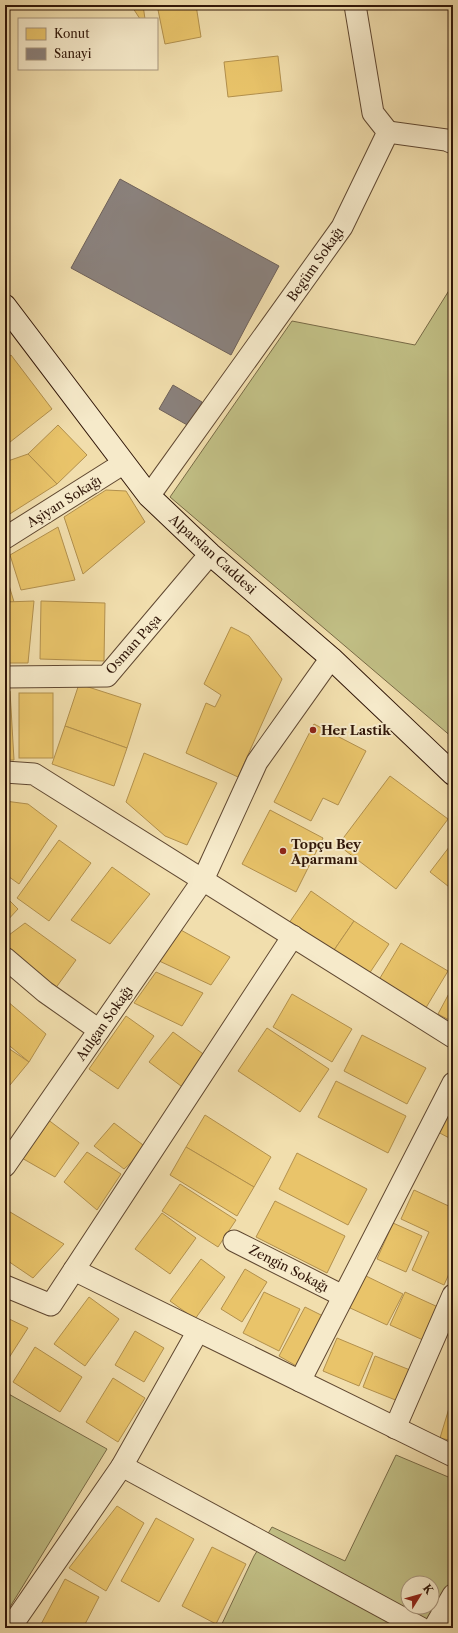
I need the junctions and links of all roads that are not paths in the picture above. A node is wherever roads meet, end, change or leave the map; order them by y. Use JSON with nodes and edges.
{"nodes":[{"id":1,"x":355,"y":5,"type":"edge"},
{"id":2,"x":388,"y":132,"type":"junction"},
{"id":3,"x":453,"y":143,"type":"edge"},
{"id":4,"x":5,"y":306,"type":"edge"},
{"id":5,"x":124,"y":463,"type":"junction"},
{"id":6,"x":149,"y":496,"type":"junction"},
{"id":7,"x":5,"y":538,"type":"edge"},
{"id":8,"x":210,"y":554,"type":"junction"},
{"id":9,"x":331,"y":658,"type":"junction"},
{"id":10,"x":5,"y":677,"type":"edge"},
{"id":11,"x":5,"y":772,"type":"edge"},
{"id":12,"x":453,"y":774,"type":"edge"},
{"id":13,"x":203,"y":880,"type":"junction"},
{"id":14,"x":293,"y":936,"type":"junction"},
{"id":15,"x":6,"y":961,"type":"edge"},
{"id":16,"x":99,"y":1030,"type":"junction"},
{"id":17,"x":453,"y":1037,"type":"edge"},
{"id":18,"x":453,"y":1083,"type":"edge"},
{"id":19,"x":5,"y":1166,"type":"edge"},
{"id":20,"x":234,"y":1241,"type":"dead end"},
{"id":21,"x":74,"y":1270,"type":"junction"},
{"id":22,"x":5,"y":1286,"type":"edge"},
{"id":23,"x":453,"y":1295,"type":"edge"},
{"id":24,"x":343,"y":1296,"type":"junction"},
{"id":25,"x":198,"y":1331,"type":"junction"},
{"id":26,"x":300,"y":1381,"type":"junction"},
{"id":27,"x":395,"y":1428,"type":"junction"},
{"id":28,"x":453,"y":1456,"type":"edge"},
{"id":29,"x":122,"y":1466,"type":"junction"},
{"id":30,"x":453,"y":1595,"type":"edge"},
{"id":31,"x":10,"y":1628,"type":"edge"},
{"id":32,"x":421,"y":1628,"type":"edge"},
{"id":33,"x":434,"y":1628,"type":"edge"}],
"edges":[{"from":1,"to":2,"type":"street"},
{"from":2,"to":3,"type":"street"},
{"from":2,"to":6,"type":"street","name":"Begüm Sokağı"},
{"from":4,"to":5,"type":"street","name":"Alparslan Caddesi"},
{"from":5,"to":6,"type":"street","name":"Alparslan Caddesi"},
{"from":5,"to":7,"type":"street","name":"Aşiyan Sokağı"},
{"from":6,"to":8,"type":"street","name":"Alparslan Caddesi"},
{"from":8,"to":9,"type":"street","name":"Alparslan Caddesi"},
{"from":8,"to":10,"type":"street","name":"Osman Paşa"},
{"from":9,"to":12,"type":"street","name":"Alparslan Caddesi"},
{"from":9,"to":13,"type":"street","name":"Atılgan Sokağı"},
{"from":11,"to":13,"type":"street"},
{"from":13,"to":14,"type":"street"},
{"from":13,"to":16,"type":"street","name":"Atılgan Sokağı"},
{"from":14,"to":17,"type":"street"},
{"from":14,"to":21,"type":"street"},
{"from":15,"to":16,"type":"street"},
{"from":16,"to":19,"type":"street","name":"Atılgan Sokağı"},
{"from":18,"to":24,"type":"street"},
{"from":20,"to":24,"type":"street","name":"Zengin Sokağı"},
{"from":21,"to":22,"type":"street"},
{"from":21,"to":25,"type":"street"},
{"from":23,"to":27,"type":"street"},
{"from":24,"to":26,"type":"street"},
{"from":25,"to":26,"type":"street"},
{"from":25,"to":29,"type":"street"},
{"from":26,"to":27,"type":"street"},
{"from":27,"to":28,"type":"street"},
{"from":29,"to":31,"type":"street"},
{"from":29,"to":32,"type":"street"},
{"from":30,"to":33,"type":"street"}]}
